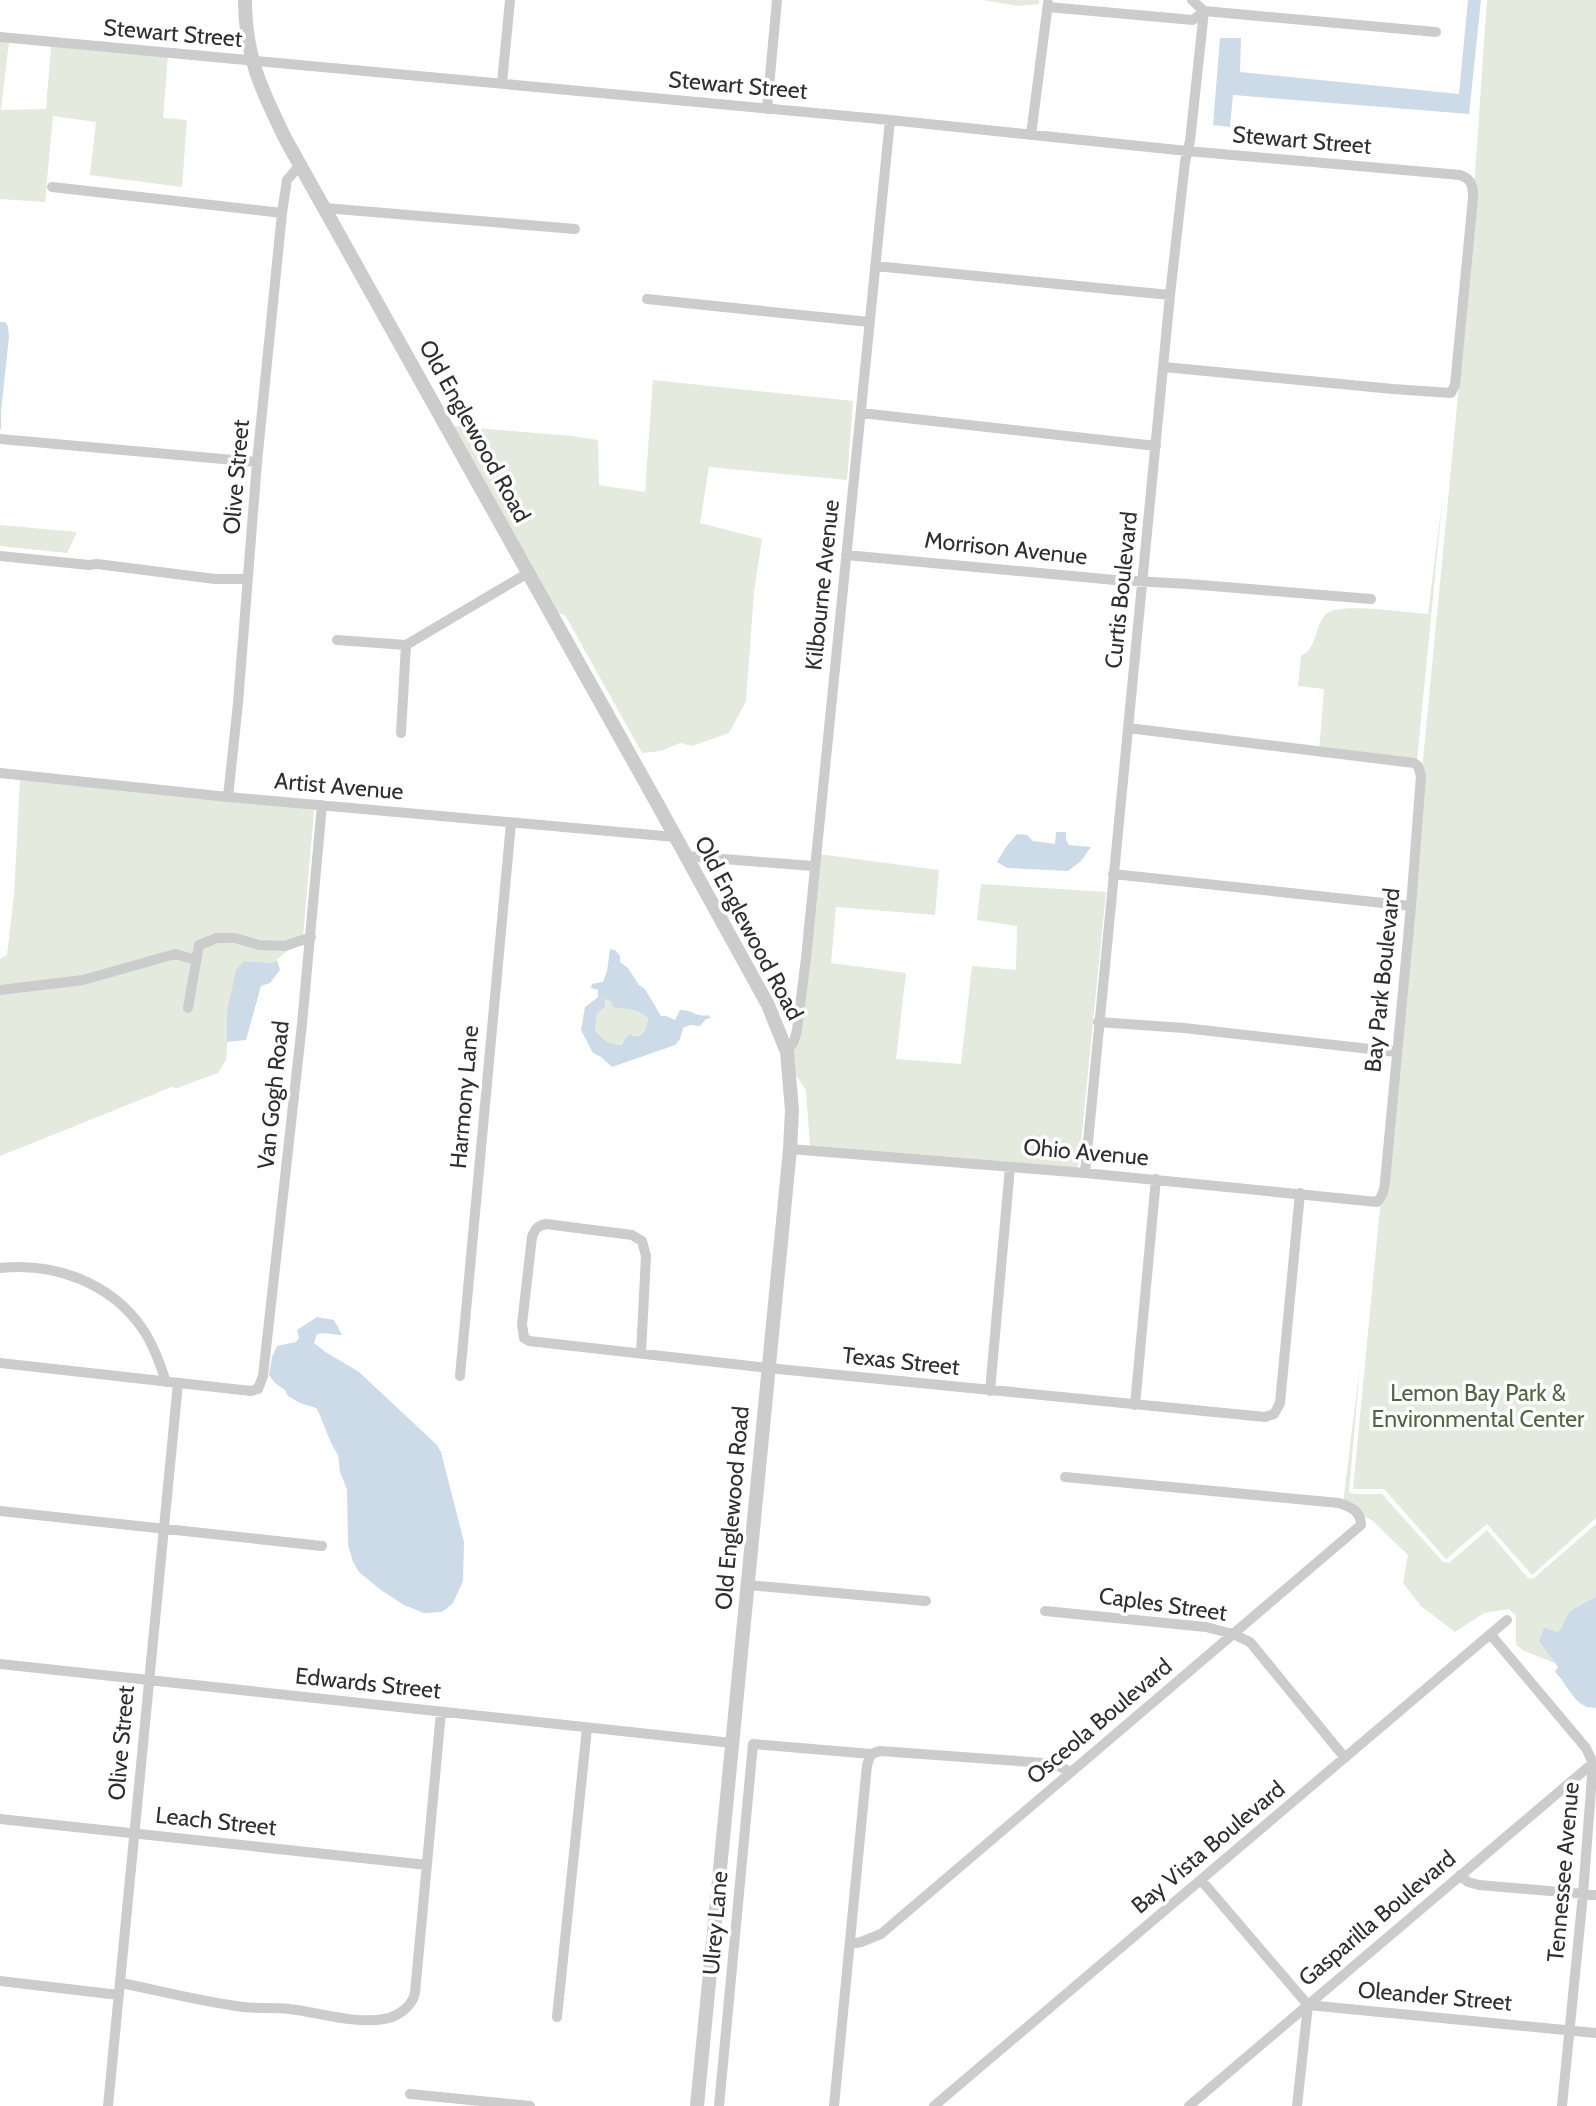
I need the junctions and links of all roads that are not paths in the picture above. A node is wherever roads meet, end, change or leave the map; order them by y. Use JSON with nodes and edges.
{"nodes":[{"id":1,"x":245,"y":0,"type":"edge"},
{"id":2,"x":510,"y":0,"type":"edge"},
{"id":3,"x":777,"y":0,"type":"edge"},
{"id":4,"x":1192,"y":0,"type":"edge"},
{"id":5,"x":1048,"y":3,"type":"edge"},
{"id":6,"x":1203,"y":11,"type":"junction"},
{"id":7,"x":1436,"y":32,"type":"dead end"},
{"id":8,"x":0,"y":37,"type":"edge"},
{"id":9,"x":251,"y":61,"type":"junction"},
{"id":10,"x":502,"y":83,"type":"junction"},
{"id":11,"x":767,"y":109,"type":"junction"},
{"id":12,"x":890,"y":120,"type":"junction"},
{"id":13,"x":1031,"y":135,"type":"junction"},
{"id":14,"x":1187,"y":151,"type":"junction"},
{"id":15,"x":300,"y":166,"type":"junction"},
{"id":16,"x":52,"y":187,"type":"dead end"},
{"id":17,"x":325,"y":208,"type":"junction"},
{"id":18,"x":282,"y":213,"type":"junction"},
{"id":19,"x":575,"y":229,"type":"dead end"},
{"id":20,"x":875,"y":266,"type":"junction"},
{"id":21,"x":1170,"y":295,"type":"junction"},
{"id":22,"x":648,"y":299,"type":"dead end"},
{"id":23,"x":869,"y":322,"type":"junction"},
{"id":24,"x":1164,"y":368,"type":"junction"},
{"id":25,"x":861,"y":413,"type":"junction"},
{"id":26,"x":0,"y":439,"type":"edge"},
{"id":27,"x":1156,"y":446,"type":"junction"},
{"id":28,"x":257,"y":462,"type":"junction"},
{"id":29,"x":846,"y":555,"type":"junction"},
{"id":30,"x":0,"y":556,"type":"edge"},
{"id":31,"x":528,"y":573,"type":"junction"},
{"id":32,"x":248,"y":579,"type":"junction"},
{"id":33,"x":1143,"y":582,"type":"junction"},
{"id":34,"x":1371,"y":598,"type":"dead end"},
{"id":35,"x":337,"y":640,"type":"dead end"},
{"id":36,"x":406,"y":645,"type":"junction"},
{"id":37,"x":1128,"y":728,"type":"junction"},
{"id":38,"x":401,"y":733,"type":"dead end"},
{"id":39,"x":0,"y":773,"type":"edge"},
{"id":40,"x":228,"y":797,"type":"junction"},
{"id":41,"x":322,"y":805,"type":"junction"},
{"id":42,"x":511,"y":823,"type":"junction"},
{"id":43,"x":676,"y":837,"type":"junction"},
{"id":44,"x":686,"y":856,"type":"junction"},
{"id":45,"x":813,"y":866,"type":"junction"},
{"id":46,"x":1113,"y":874,"type":"junction"},
{"id":47,"x":1411,"y":906,"type":"junction"},
{"id":48,"x":311,"y":937,"type":"junction"},
{"id":49,"x":196,"y":960,"type":"junction"},
{"id":50,"x":0,"y":990,"type":"edge"},
{"id":51,"x":188,"y":1008,"type":"dead end"},
{"id":52,"x":1098,"y":1022,"type":"junction"},
{"id":53,"x":788,"y":1052,"type":"junction"},
{"id":54,"x":1397,"y":1052,"type":"junction"},
{"id":55,"x":790,"y":1150,"type":"junction"},
{"id":56,"x":1010,"y":1167,"type":"junction"},
{"id":57,"x":1085,"y":1173,"type":"junction"},
{"id":58,"x":1156,"y":1179,"type":"junction"},
{"id":59,"x":1300,"y":1193,"type":"junction"},
{"id":60,"x":1377,"y":1202,"type":"joint"},
{"id":61,"x":0,"y":1268,"type":"edge"},
{"id":62,"x":641,"y":1353,"type":"junction"},
{"id":63,"x":0,"y":1363,"type":"edge"},
{"id":64,"x":768,"y":1368,"type":"junction"},
{"id":65,"x":460,"y":1376,"type":"dead end"},
{"id":66,"x":172,"y":1382,"type":"junction"},
{"id":67,"x":990,"y":1391,"type":"junction"},
{"id":68,"x":1135,"y":1405,"type":"junction"},
{"id":69,"x":1065,"y":1477,"type":"dead end"},
{"id":70,"x":0,"y":1511,"type":"edge"},
{"id":71,"x":164,"y":1529,"type":"junction"},
{"id":72,"x":322,"y":1546,"type":"dead end"},
{"id":73,"x":748,"y":1585,"type":"junction"},
{"id":74,"x":926,"y":1601,"type":"dead end"},
{"id":75,"x":1045,"y":1611,"type":"dead end"},
{"id":76,"x":1507,"y":1620,"type":"dead end"},
{"id":77,"x":1234,"y":1634,"type":"junction"},
{"id":78,"x":1491,"y":1635,"type":"junction"},
{"id":79,"x":0,"y":1664,"type":"edge"},
{"id":80,"x":148,"y":1680,"type":"junction"},
{"id":81,"x":441,"y":1712,"type":"junction"},
{"id":82,"x":587,"y":1728,"type":"junction"},
{"id":83,"x":732,"y":1743,"type":"junction"},
{"id":84,"x":871,"y":1754,"type":"junction"},
{"id":85,"x":1345,"y":1758,"type":"junction"},
{"id":86,"x":1595,"y":1763,"type":"edge"},
{"id":87,"x":1071,"y":1772,"type":"junction"},
{"id":88,"x":0,"y":1819,"type":"edge"},
{"id":89,"x":134,"y":1833,"type":"junction"},
{"id":90,"x":427,"y":1865,"type":"junction"},
{"id":91,"x":1460,"y":1875,"type":"junction"},
{"id":92,"x":1201,"y":1880,"type":"junction"},
{"id":93,"x":1583,"y":1894,"type":"junction"},
{"id":94,"x":1596,"y":1895,"type":"edge"},
{"id":95,"x":850,"y":1944,"type":"junction"},
{"id":96,"x":0,"y":1981,"type":"edge"},
{"id":97,"x":120,"y":1989,"type":"junction"},
{"id":98,"x":1308,"y":2005,"type":"junction"},
{"id":99,"x":557,"y":2017,"type":"dead end"},
{"id":100,"x":1570,"y":2030,"type":"junction"},
{"id":101,"x":1596,"y":2033,"type":"edge"},
{"id":102,"x":410,"y":2094,"type":"dead end"},
{"id":103,"x":108,"y":2106,"type":"edge"},
{"id":104,"x":530,"y":2106,"type":"edge"},
{"id":105,"x":696,"y":2106,"type":"edge"},
{"id":106,"x":719,"y":2106,"type":"edge"},
{"id":107,"x":834,"y":2106,"type":"edge"},
{"id":108,"x":934,"y":2106,"type":"edge"},
{"id":109,"x":1189,"y":2106,"type":"edge"},
{"id":110,"x":1297,"y":2106,"type":"edge"},
{"id":111,"x":1562,"y":2106,"type":"edge"}],
"edges":[{"from":1,"to":9,"type":"street","name":"Old Englewood Road"},
{"from":2,"to":10,"type":"street"},
{"from":3,"to":11,"type":"street"},
{"from":4,"to":6,"type":"street"},
{"from":5,"to":6,"type":"street"},
{"from":5,"to":13,"type":"street"},
{"from":6,"to":7,"type":"street"},
{"from":6,"to":14,"type":"street","name":"Curtis Boulevard"},
{"from":8,"to":9,"type":"street","name":"Stewart Street"},
{"from":9,"to":10,"type":"street","name":"Stewart Street"},
{"from":9,"to":15,"type":"street","name":"Old Englewood Road"},
{"from":10,"to":11,"type":"street","name":"Stewart Street"},
{"from":11,"to":12,"type":"street","name":"Stewart Street"},
{"from":12,"to":13,"type":"street","name":"Stewart Street"},
{"from":12,"to":20,"type":"street","name":"Kilbourne Avenue"},
{"from":13,"to":14,"type":"street","name":"Stewart Street"},
{"from":14,"to":21,"type":"street","name":"Curtis Boulevard"},
{"from":14,"to":24,"type":"street","name":"Stewart Street"},
{"from":15,"to":17,"type":"street","name":"Old Englewood Road"},
{"from":15,"to":18,"type":"street","name":"Olive Street"},
{"from":16,"to":18,"type":"street"},
{"from":17,"to":19,"type":"street"},
{"from":17,"to":31,"type":"street","name":"Old Englewood Road"},
{"from":18,"to":28,"type":"street","name":"Olive Street"},
{"from":20,"to":21,"type":"street"},
{"from":20,"to":23,"type":"street","name":"Kilbourne Avenue"},
{"from":21,"to":24,"type":"street","name":"Curtis Boulevard"},
{"from":22,"to":23,"type":"street"},
{"from":23,"to":25,"type":"street","name":"Kilbourne Avenue"},
{"from":24,"to":27,"type":"street","name":"Curtis Boulevard"},
{"from":25,"to":27,"type":"street"},
{"from":25,"to":29,"type":"street","name":"Kilbourne Avenue"},
{"from":26,"to":28,"type":"street"},
{"from":27,"to":33,"type":"street","name":"Curtis Boulevard"},
{"from":28,"to":32,"type":"street","name":"Olive Street"},
{"from":29,"to":33,"type":"street","name":"Morrison Avenue"},
{"from":29,"to":45,"type":"street","name":"Kilbourne Avenue"},
{"from":30,"to":32,"type":"street"},
{"from":31,"to":36,"type":"street"},
{"from":31,"to":43,"type":"street","name":"Old Englewood Road"},
{"from":32,"to":40,"type":"street","name":"Olive Street"},
{"from":33,"to":34,"type":"street","name":"Morrison Avenue"},
{"from":33,"to":37,"type":"street","name":"Curtis Boulevard"},
{"from":35,"to":36,"type":"street"},
{"from":36,"to":38,"type":"street"},
{"from":37,"to":46,"type":"street","name":"Curtis Boulevard"},
{"from":37,"to":47,"type":"street","name":"Bay Park Boulevard"},
{"from":39,"to":40,"type":"street","name":"Artist Avenue"},
{"from":40,"to":41,"type":"street","name":"Artist Avenue"},
{"from":41,"to":42,"type":"street","name":"Artist Avenue"},
{"from":41,"to":48,"type":"street","name":"Van Gogh Road"},
{"from":42,"to":43,"type":"street","name":"Artist Avenue"},
{"from":42,"to":65,"type":"street","name":"Harmony Lane"},
{"from":43,"to":44,"type":"street","name":"Old Englewood Road"},
{"from":44,"to":45,"type":"street"},
{"from":44,"to":53,"type":"street","name":"Old Englewood Road"},
{"from":45,"to":53,"type":"street","name":"Kilbourne Avenue"},
{"from":46,"to":47,"type":"street"},
{"from":46,"to":52,"type":"street","name":"Curtis Boulevard"},
{"from":47,"to":54,"type":"street","name":"Bay Park Boulevard"},
{"from":48,"to":49,"type":"street"},
{"from":48,"to":66,"type":"street","name":"Van Gogh Road"},
{"from":49,"to":50,"type":"street"},
{"from":49,"to":51,"type":"street"},
{"from":52,"to":54,"type":"street"},
{"from":52,"to":57,"type":"street","name":"Curtis Boulevard"},
{"from":53,"to":55,"type":"street","name":"Old Englewood Road"},
{"from":54,"to":60,"type":"street","name":"Bay Park Boulevard"},
{"from":55,"to":56,"type":"street","name":"Ohio Avenue"},
{"from":55,"to":64,"type":"street","name":"Old Englewood Road"},
{"from":56,"to":57,"type":"street","name":"Ohio Avenue"},
{"from":56,"to":67,"type":"street"},
{"from":57,"to":58,"type":"street","name":"Ohio Avenue"},
{"from":58,"to":59,"type":"street","name":"Ohio Avenue"},
{"from":58,"to":68,"type":"street"},
{"from":59,"to":60,"type":"street","name":"Ohio Avenue"},
{"from":59,"to":68,"type":"street","name":"Texas Street"},
{"from":61,"to":66,"type":"street"},
{"from":62,"to":62,"type":"street","name":"Texas Street"},
{"from":62,"to":64,"type":"street","name":"Texas Street"},
{"from":63,"to":66,"type":"street"},
{"from":64,"to":67,"type":"street","name":"Texas Street"},
{"from":64,"to":73,"type":"street","name":"Old Englewood Road"},
{"from":66,"to":71,"type":"street","name":"Olive Street"},
{"from":67,"to":68,"type":"street","name":"Texas Street"},
{"from":69,"to":77,"type":"street","name":"Osceola Boulevard"},
{"from":70,"to":71,"type":"street"},
{"from":71,"to":72,"type":"street"},
{"from":71,"to":80,"type":"street","name":"Olive Street"},
{"from":73,"to":74,"type":"street"},
{"from":73,"to":83,"type":"street","name":"Old Englewood Road"},
{"from":75,"to":77,"type":"street","name":"Caples Street"},
{"from":76,"to":78,"type":"street","name":"Bay Vista Boulevard"},
{"from":77,"to":85,"type":"street","name":"Caples Street"},
{"from":77,"to":87,"type":"street","name":"Osceola Boulevard"},
{"from":78,"to":85,"type":"street","name":"Bay Vista Boulevard"},
{"from":78,"to":86,"type":"street","name":"Tennessee Avenue"},
{"from":79,"to":80,"type":"street","name":"Edwards Street"},
{"from":80,"to":81,"type":"street","name":"Edwards Street"},
{"from":80,"to":89,"type":"street","name":"Olive Street"},
{"from":81,"to":82,"type":"street","name":"Edwards Street"},
{"from":81,"to":90,"type":"street"},
{"from":82,"to":83,"type":"street","name":"Edwards Street"},
{"from":82,"to":99,"type":"street"},
{"from":83,"to":105,"type":"street","name":"Old Englewood Road"},
{"from":84,"to":87,"type":"street"},
{"from":84,"to":95,"type":"street"},
{"from":84,"to":106,"type":"street","name":"Ulrey Lane"},
{"from":85,"to":92,"type":"street","name":"Bay Vista Boulevard"},
{"from":86,"to":91,"type":"street","name":"Gasparilla Boulevard"},
{"from":86,"to":93,"type":"street","name":"Tennessee Avenue"},
{"from":87,"to":95,"type":"street","name":"Osceola Boulevard"},
{"from":88,"to":89,"type":"street","name":"Leach Street"},
{"from":89,"to":90,"type":"street","name":"Leach Street"},
{"from":89,"to":97,"type":"street","name":"Olive Street"},
{"from":90,"to":97,"type":"street"},
{"from":91,"to":93,"type":"street"},
{"from":91,"to":98,"type":"street","name":"Gasparilla Boulevard"},
{"from":92,"to":98,"type":"street"},
{"from":92,"to":108,"type":"street","name":"Bay Vista Boulevard"},
{"from":93,"to":94,"type":"street"},
{"from":93,"to":100,"type":"street","name":"Tennessee Avenue"},
{"from":95,"to":107,"type":"street"},
{"from":96,"to":97,"type":"street"},
{"from":97,"to":103,"type":"street","name":"Olive Street"},
{"from":98,"to":100,"type":"street","name":"Oleander Street"},
{"from":98,"to":109,"type":"street","name":"Gasparilla Boulevard"},
{"from":98,"to":110,"type":"street"},
{"from":100,"to":101,"type":"street","name":"Oleander Street"},
{"from":100,"to":111,"type":"street","name":"Tennessee Avenue"},
{"from":102,"to":104,"type":"street"}]}
